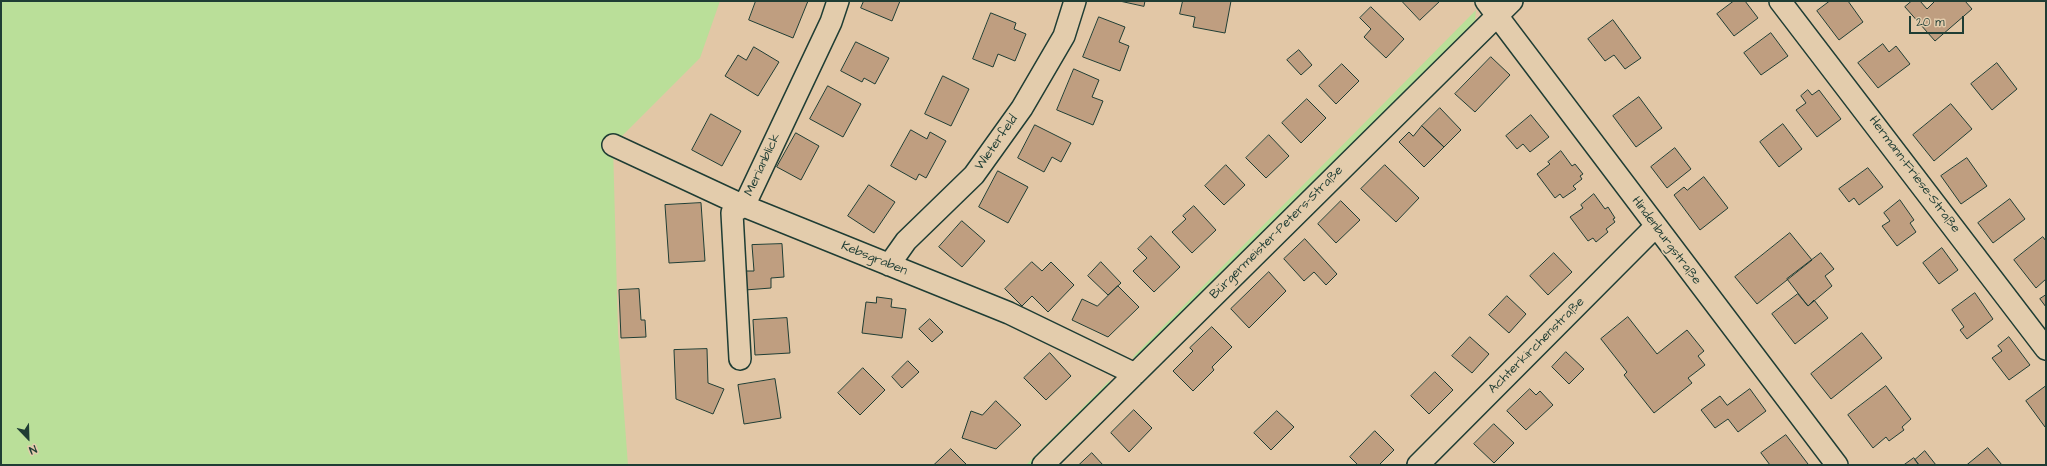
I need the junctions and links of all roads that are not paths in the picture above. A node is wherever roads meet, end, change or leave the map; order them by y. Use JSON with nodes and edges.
{"nodes":[{"id":1,"x":838,"y":1,"type":"edge"},
{"id":2,"x":1075,"y":1,"type":"edge"},
{"id":3,"x":1512,"y":1,"type":"edge"},
{"id":4,"x":1780,"y":1,"type":"edge"},
{"id":5,"x":1491,"y":8,"type":"edge"},
{"id":6,"x":613,"y":145,"type":"dead end"},
{"id":7,"x":744,"y":206,"type":"junction"},
{"id":8,"x":1655,"y":227,"type":"junction"},
{"id":9,"x":889,"y":265,"type":"junction"},
{"id":10,"x":2046,"y":349,"type":"edge"},
{"id":11,"x":740,"y":359,"type":"dead end"},
{"id":12,"x":1135,"y":374,"type":"junction"},
{"id":13,"x":1043,"y":465,"type":"edge"},
{"id":14,"x":1418,"y":465,"type":"edge"},
{"id":15,"x":1837,"y":465,"type":"edge"}],
"edges":[{"from":1,"to":7,"type":"street","name":"Merianblick"},
{"from":2,"to":9,"type":"street","name":"Wieterfeld"},
{"from":3,"to":5,"type":"street","name":"Bürgermeister-Peters-Straße"},
{"from":4,"to":10,"type":"street","name":"Hermann-Friese-Straße"},
{"from":5,"to":8,"type":"street","name":"Hindenburgstraße"},
{"from":5,"to":12,"type":"street","name":"Bürgermeister-Peters-Straße"},
{"from":6,"to":7,"type":"street","name":"Kebsgraben"},
{"from":7,"to":9,"type":"street","name":"Kebsgraben"},
{"from":7,"to":11,"type":"street","name":"Merianblick"},
{"from":8,"to":14,"type":"street","name":"Achterkirchenstraße"},
{"from":8,"to":15,"type":"street","name":"Hindenburgstraße"},
{"from":9,"to":12,"type":"street","name":"Kebsgraben"},
{"from":12,"to":13,"type":"street","name":"Bürgermeister-Peters-Straße"}]}
